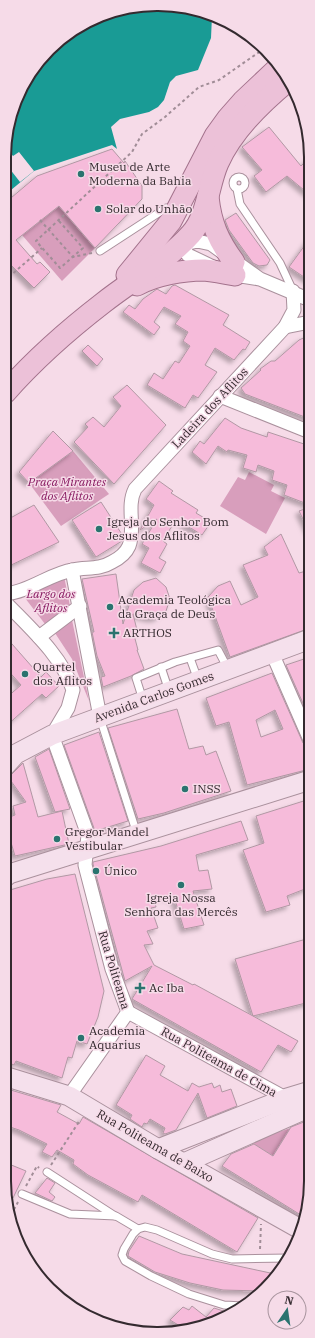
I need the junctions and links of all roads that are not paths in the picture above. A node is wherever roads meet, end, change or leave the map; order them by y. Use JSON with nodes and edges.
{"nodes":[{"id":1,"x":275,"y":70,"type":"edge"},
{"id":2,"x":284,"y":84,"type":"edge"},
{"id":3,"x":205,"y":155,"type":"junction"},
{"id":4,"x":237,"y":189,"type":"dead end"},
{"id":5,"x":208,"y":195,"type":"junction"},
{"id":6,"x":166,"y":208,"type":"dead end"},
{"id":7,"x":181,"y":245,"type":"junction"},
{"id":8,"x":100,"y":251,"type":"road end"},
{"id":9,"x":234,"y":268,"type":"junction"},
{"id":10,"x":293,"y":292,"type":"junction"},
{"id":11,"x":304,"y":297,"type":"edge"},
{"id":12,"x":103,"y":303,"type":"junction"},
{"id":13,"x":304,"y":323,"type":"edge"},
{"id":14,"x":285,"y":327,"type":"junction"},
{"id":15,"x":11,"y":387,"type":"edge"},
{"id":16,"x":220,"y":396,"type":"junction"},
{"id":17,"x":304,"y":430,"type":"edge"},
{"id":18,"x":72,"y":570,"type":"junction"},
{"id":19,"x":11,"y":593,"type":"edge"},
{"id":20,"x":80,"y":606,"type":"junction"},
{"id":21,"x":11,"y":608,"type":"edge"},
{"id":22,"x":39,"y":637,"type":"junction"},
{"id":23,"x":304,"y":641,"type":"edge"},
{"id":24,"x":272,"y":653,"type":"junction"},
{"id":25,"x":190,"y":658,"type":"junction"},
{"id":26,"x":160,"y":667,"type":"junction"},
{"id":27,"x":228,"y":670,"type":"junction"},
{"id":28,"x":199,"y":680,"type":"junction"},
{"id":29,"x":169,"y":691,"type":"junction"},
{"id":30,"x":143,"y":701,"type":"junction"},
{"id":31,"x":100,"y":717,"type":"junction"},
{"id":32,"x":304,"y":726,"type":"edge"},
{"id":33,"x":52,"y":734,"type":"junction"},
{"id":34,"x":11,"y":759,"type":"edge"},
{"id":35,"x":304,"y":782,"type":"edge"},
{"id":36,"x":137,"y":835,"type":"junction"},
{"id":37,"x":86,"y":850,"type":"junction"},
{"id":38,"x":11,"y":873,"type":"edge"},
{"id":39,"x":128,"y":1012,"type":"junction"},
{"id":40,"x":11,"y":1078,"type":"edge"},
{"id":41,"x":304,"y":1093,"type":"edge"},
{"id":42,"x":69,"y":1096,"type":"junction"},
{"id":43,"x":286,"y":1098,"type":"junction"},
{"id":44,"x":304,"y":1108,"type":"edge"},
{"id":45,"x":304,"y":1112,"type":"edge"},
{"id":46,"x":158,"y":1149,"type":"junction"},
{"id":47,"x":184,"y":1163,"type":"junction"},
{"id":48,"x":47,"y":1172,"type":"road end"},
{"id":49,"x":22,"y":1194,"type":"dead end"},
{"id":50,"x":116,"y":1216,"type":"junction"},
{"id":51,"x":296,"y":1227,"type":"edge"},
{"id":52,"x":138,"y":1229,"type":"junction"},
{"id":53,"x":282,"y":1258,"type":"edge"},
{"id":54,"x":233,"y":1305,"type":"edge"}],
"edges":[{"from":1,"to":3,"type":"main road"},
{"from":2,"to":5,"type":"main road"},
{"from":3,"to":7,"type":"main road"},
{"from":3,"to":12,"type":"main road"},
{"from":4,"to":10,"type":"lane"},
{"from":5,"to":7,"type":"main road"},
{"from":5,"to":9,"type":"main road"},
{"from":6,"to":8,"type":"lane"},
{"from":7,"to":9,"type":"street"},
{"from":7,"to":9,"type":"street"},
{"from":7,"to":12,"type":"main road"},
{"from":9,"to":10,"type":"street"},
{"from":9,"to":12,"type":"main road"},
{"from":10,"to":11,"type":"street"},
{"from":10,"to":14,"type":"street","name":"Ladeira dos Aflitos"},
{"from":12,"to":15,"type":"main road"},
{"from":13,"to":14,"type":"street"},
{"from":14,"to":16,"type":"street","name":"Ladeira dos Aflitos"},
{"from":16,"to":17,"type":"street"},
{"from":16,"to":18,"type":"street","name":"Ladeira dos Aflitos"},
{"from":18,"to":19,"type":"street"},
{"from":18,"to":20,"type":"street"},
{"from":20,"to":22,"type":"street"},
{"from":20,"to":31,"type":"street"},
{"from":21,"to":22,"type":"street"},
{"from":22,"to":33,"type":"street"},
{"from":23,"to":24,"type":"main road","name":"Avenida Carlos Gomes"},
{"from":24,"to":27,"type":"main road","name":"Avenida Carlos Gomes"},
{"from":24,"to":32,"type":"street"},
{"from":25,"to":26,"type":"lane"},
{"from":25,"to":27,"type":"lane"},
{"from":25,"to":28,"type":"lane"},
{"from":26,"to":29,"type":"lane"},
{"from":26,"to":30,"type":"lane"},
{"from":27,"to":28,"type":"main road","name":"Avenida Carlos Gomes"},
{"from":28,"to":29,"type":"main road","name":"Avenida Carlos Gomes"},
{"from":29,"to":30,"type":"main road","name":"Avenida Carlos Gomes"},
{"from":30,"to":31,"type":"main road","name":"Avenida Carlos Gomes"},
{"from":31,"to":33,"type":"main road","name":"Avenida Carlos Gomes"},
{"from":31,"to":36,"type":"lane"},
{"from":33,"to":34,"type":"main road","name":"Avenida Carlos Gomes"},
{"from":33,"to":37,"type":"street","name":"Rua Politeama"},
{"from":35,"to":36,"type":"main road"},
{"from":36,"to":37,"type":"main road"},
{"from":37,"to":38,"type":"main road"},
{"from":37,"to":39,"type":"street","name":"Rua Politeama"},
{"from":39,"to":42,"type":"street","name":"Rua Politeama"},
{"from":39,"to":43,"type":"street","name":"Rua Politeama de Cima"},
{"from":40,"to":42,"type":"main road","name":"Rua Politeama de Baixo"},
{"from":41,"to":43,"type":"main road"},
{"from":42,"to":46,"type":"main road","name":"Rua Politeama de Baixo"},
{"from":43,"to":44,"type":"street","name":"Rua Politeama de Cima"},
{"from":43,"to":46,"type":"main road"},
{"from":45,"to":47,"type":"main road"},
{"from":46,"to":47,"type":"main road","name":"Rua Politeama de Baixo"},
{"from":47,"to":51,"type":"main road","name":"Rua Politeama de Baixo"},
{"from":48,"to":50,"type":"lane"},
{"from":49,"to":50,"type":"lane"},
{"from":50,"to":52,"type":"lane"},
{"from":52,"to":53,"type":"lane"},
{"from":52,"to":54,"type":"lane"}]}
